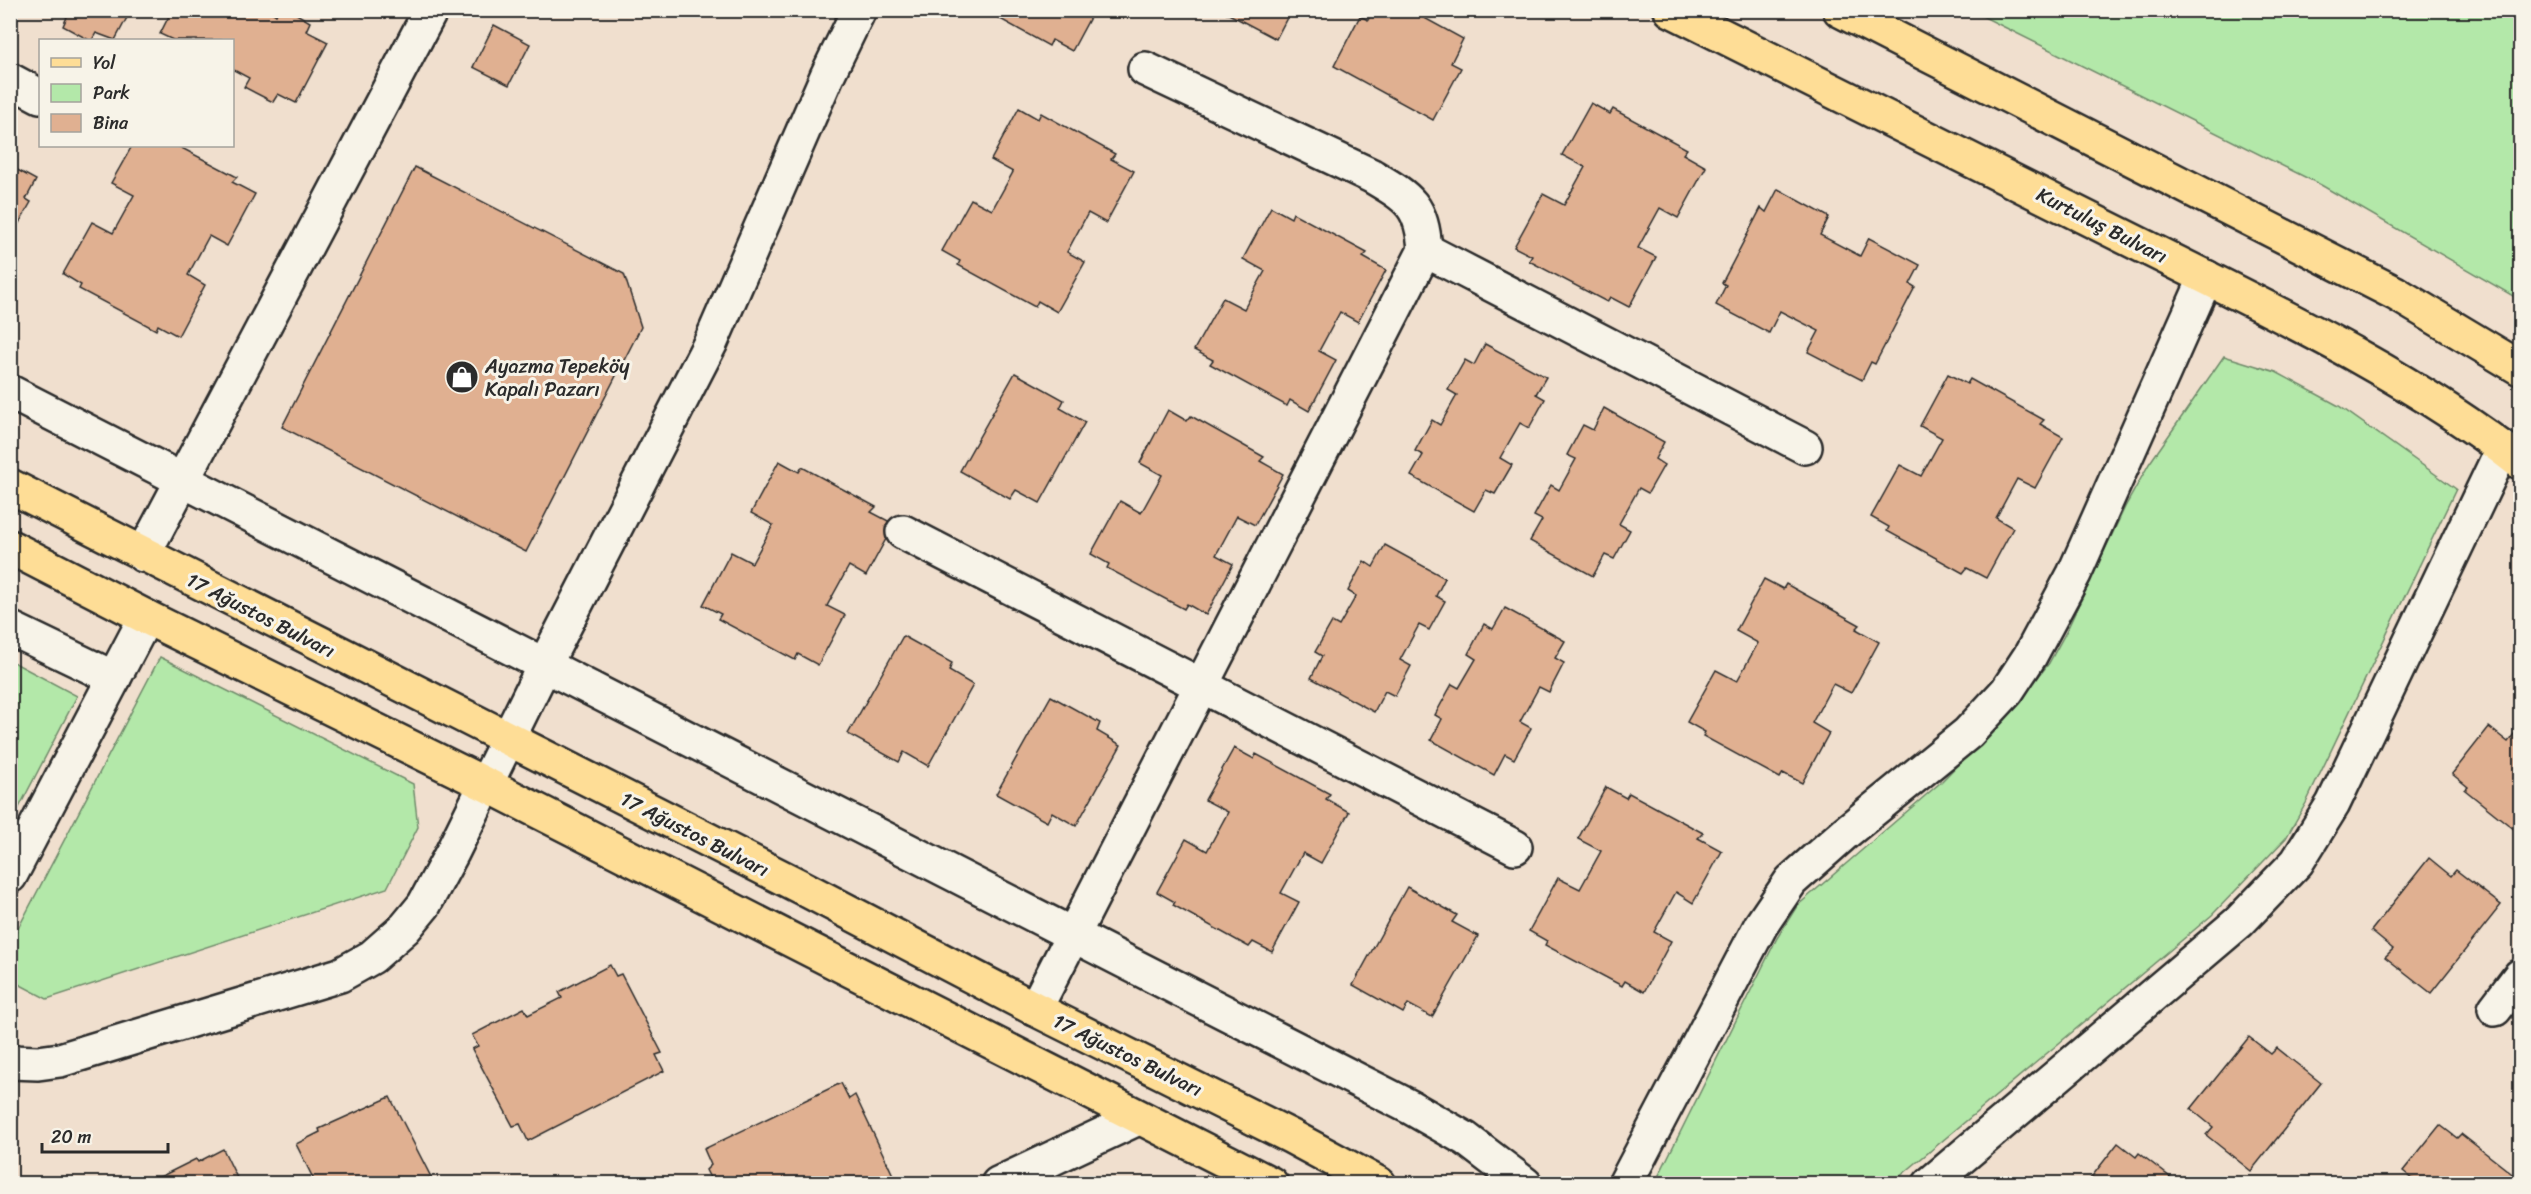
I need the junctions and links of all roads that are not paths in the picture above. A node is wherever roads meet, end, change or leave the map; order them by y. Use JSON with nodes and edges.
{"nodes":[{"id":1,"x":431,"y":10,"type":"edge"},
{"id":2,"x":859,"y":10,"type":"edge"},
{"id":3,"x":1671,"y":10,"type":"edge"},
{"id":4,"x":1840,"y":10,"type":"edge"},
{"id":5,"x":1145,"y":69,"type":"dead end"},
{"id":6,"x":10,"y":80,"type":"edge"},
{"id":7,"x":39,"y":95,"type":"edge"},
{"id":8,"x":1425,"y":249,"type":"junction"},
{"id":9,"x":2206,"y":278,"type":"junction"},
{"id":10,"x":2520,"y":368,"type":"edge"},
{"id":11,"x":10,"y":392,"type":"edge"},
{"id":12,"x":1805,"y":447,"type":"dead end"},
{"id":13,"x":2512,"y":455,"type":"edge"},
{"id":14,"x":182,"y":480,"type":"junction"},
{"id":15,"x":10,"y":486,"type":"edge"},
{"id":16,"x":903,"y":532,"type":"dead end"},
{"id":17,"x":10,"y":546,"type":"edge"},
{"id":18,"x":143,"y":555,"type":"junction"},
{"id":19,"x":146,"y":617,"type":"junction"},
{"id":20,"x":10,"y":628,"type":"edge"},
{"id":21,"x":544,"y":666,"type":"junction"},
{"id":22,"x":114,"y":678,"type":"junction"},
{"id":23,"x":1202,"y":685,"type":"junction"},
{"id":24,"x":508,"y":740,"type":"junction"},
{"id":25,"x":487,"y":785,"type":"junction"},
{"id":26,"x":1515,"y":847,"type":"dead end"},
{"id":27,"x":10,"y":876,"type":"edge"},
{"id":28,"x":1073,"y":935,"type":"junction"},
{"id":29,"x":2520,"y":976,"type":"edge"},
{"id":30,"x":1035,"y":1009,"type":"junction"},
{"id":31,"x":2495,"y":1009,"type":"dead end"},
{"id":32,"x":10,"y":1062,"type":"edge"},
{"id":33,"x":1138,"y":1118,"type":"junction"},
{"id":34,"x":998,"y":1184,"type":"edge"},
{"id":35,"x":1271,"y":1184,"type":"edge"},
{"id":36,"x":1379,"y":1184,"type":"edge"},
{"id":37,"x":1525,"y":1184,"type":"edge"},
{"id":38,"x":1625,"y":1184,"type":"edge"},
{"id":39,"x":1930,"y":1184,"type":"edge"}],
"edges":[{"from":1,"to":14,"type":"street"},
{"from":2,"to":21,"type":"street"},
{"from":3,"to":9,"type":"main road","name":"Kurtuluş Bulvarı"},
{"from":4,"to":10,"type":"main road"},
{"from":5,"to":8,"type":"street"},
{"from":6,"to":7,"type":"street"},
{"from":8,"to":12,"type":"street"},
{"from":8,"to":23,"type":"street"},
{"from":9,"to":13,"type":"main road","name":"Kurtuluş Bulvarı"},
{"from":9,"to":38,"type":"street"},
{"from":11,"to":14,"type":"street"},
{"from":13,"to":39,"type":"street"},
{"from":14,"to":18,"type":"street"},
{"from":14,"to":21,"type":"street"},
{"from":15,"to":18,"type":"main road","name":"17 Ağustos Bulvarı"},
{"from":16,"to":23,"type":"street"},
{"from":17,"to":19,"type":"main road"},
{"from":18,"to":24,"type":"main road","name":"17 Ağustos Bulvarı"},
{"from":19,"to":22,"type":"street"},
{"from":19,"to":25,"type":"main road"},
{"from":20,"to":22,"type":"street"},
{"from":21,"to":24,"type":"street"},
{"from":21,"to":28,"type":"street"},
{"from":22,"to":27,"type":"street"},
{"from":23,"to":26,"type":"street"},
{"from":23,"to":28,"type":"street"},
{"from":24,"to":25,"type":"street"},
{"from":24,"to":30,"type":"main road","name":"17 Ağustos Bulvarı"},
{"from":25,"to":32,"type":"street"},
{"from":25,"to":33,"type":"main road"},
{"from":28,"to":30,"type":"street"},
{"from":28,"to":37,"type":"street"},
{"from":29,"to":31,"type":"street"},
{"from":30,"to":36,"type":"main road","name":"17 Ağustos Bulvarı"},
{"from":33,"to":34,"type":"street"},
{"from":33,"to":35,"type":"main road"}]}
